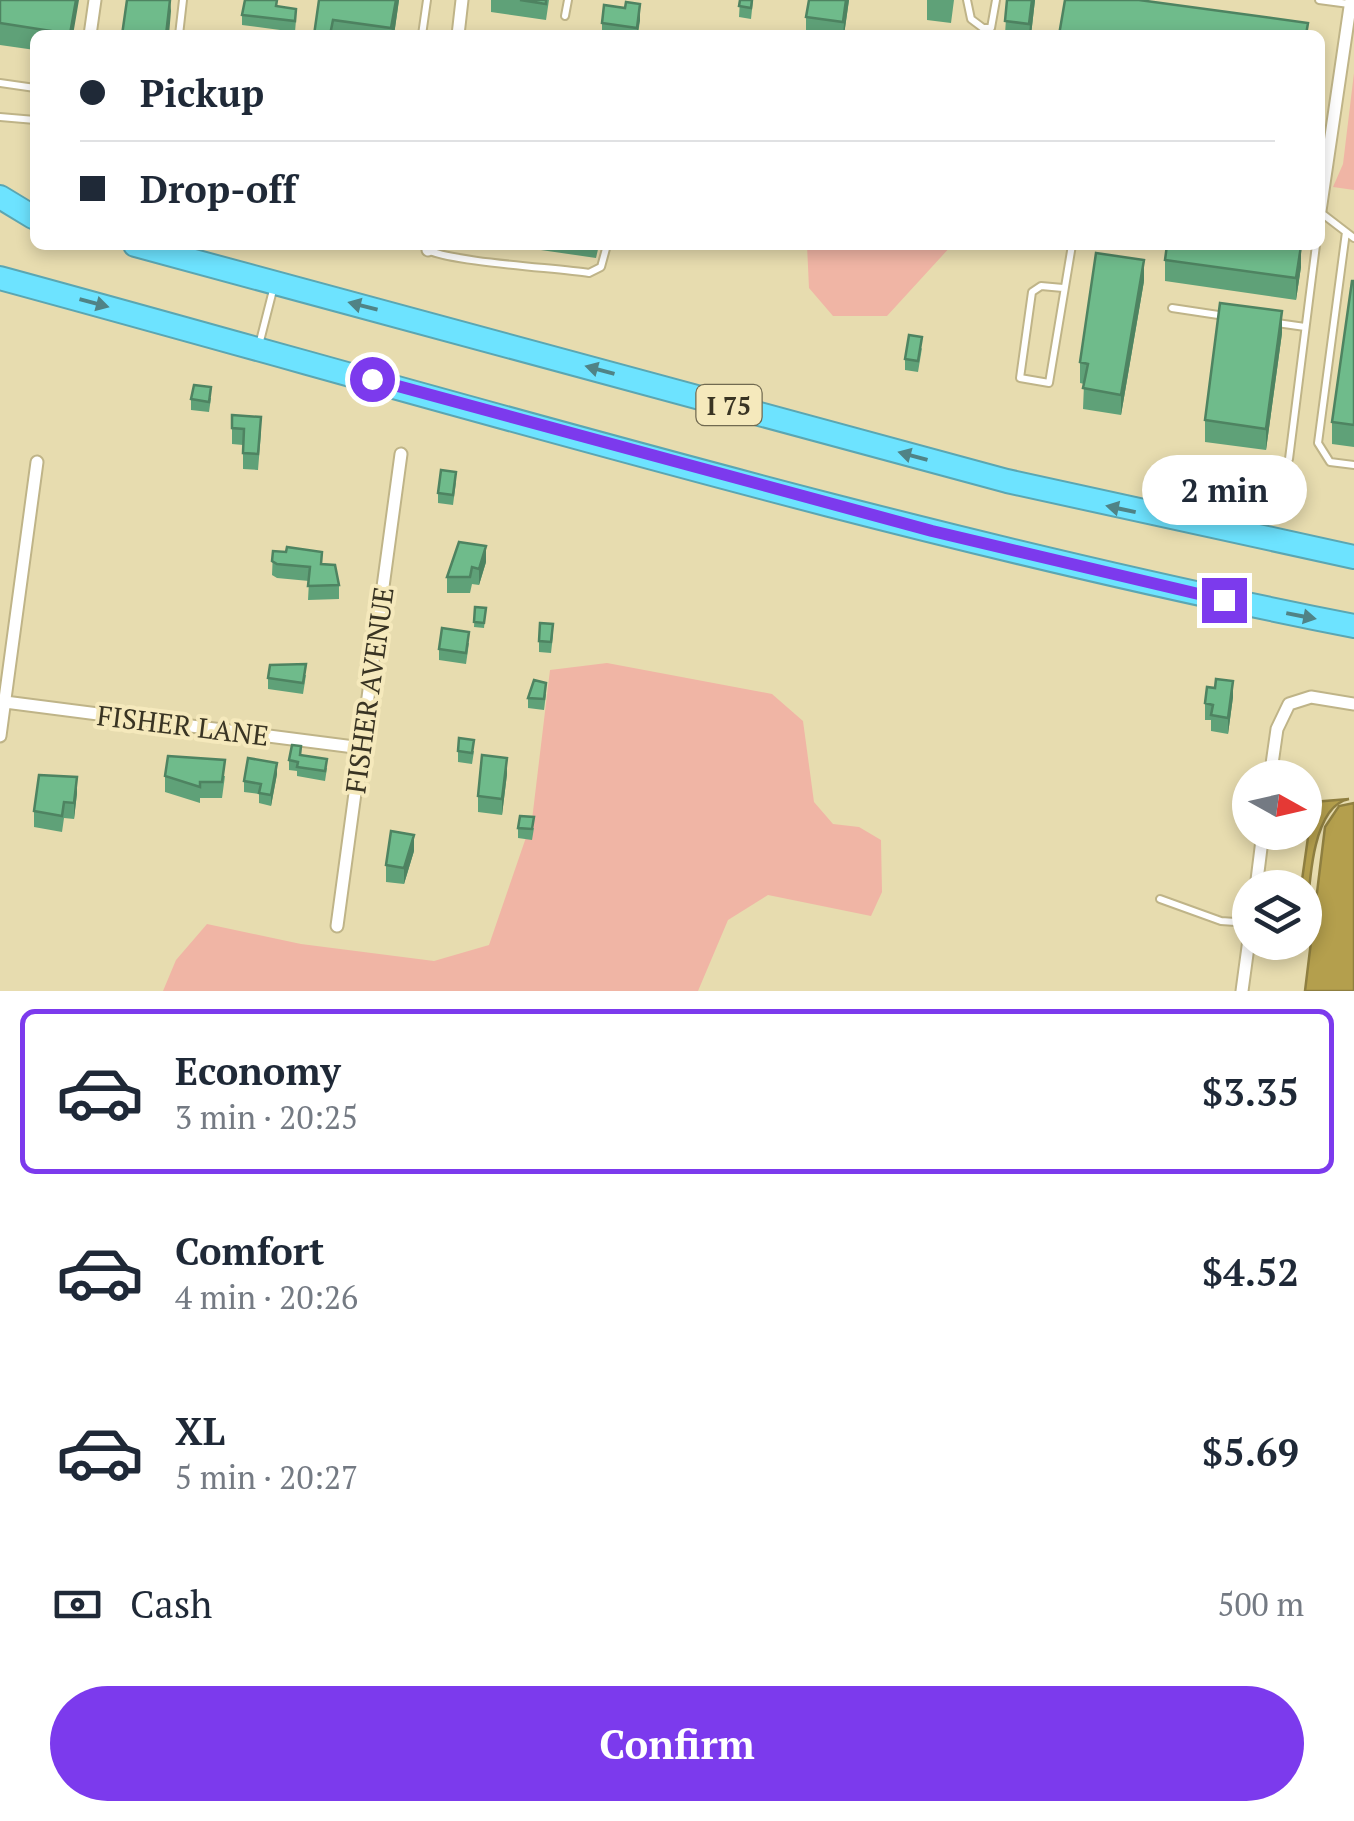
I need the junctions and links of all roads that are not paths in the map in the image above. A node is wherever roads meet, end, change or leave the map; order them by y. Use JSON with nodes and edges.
{"nodes":[{"id":1,"x":95,"y":0,"type":"edge"},
{"id":2,"x":184,"y":0,"type":"edge"},
{"id":3,"x":427,"y":0,"type":"edge"},
{"id":4,"x":462,"y":0,"type":"edge"},
{"id":5,"x":568,"y":0,"type":"edge"},
{"id":6,"x":968,"y":0,"type":"edge"},
{"id":7,"x":996,"y":0,"type":"edge"},
{"id":8,"x":1319,"y":0,"type":"edge"},
{"id":9,"x":1351,"y":2,"type":"edge"},
{"id":10,"x":565,"y":16,"type":"dead end"},
{"id":11,"x":91,"y":30,"type":"edge"},
{"id":12,"x":180,"y":30,"type":"edge"},
{"id":13,"x":423,"y":30,"type":"edge"},
{"id":14,"x":459,"y":30,"type":"edge"},
{"id":15,"x":0,"y":83,"type":"edge"},
{"id":16,"x":30,"y":87,"type":"edge"},
{"id":17,"x":0,"y":117,"type":"edge"},
{"id":18,"x":30,"y":120,"type":"edge"},
{"id":19,"x":1325,"y":178,"type":"edge"},
{"id":20,"x":0,"y":197,"type":"edge"},
{"id":21,"x":0,"y":208,"type":"edge"},
{"id":22,"x":30,"y":215,"type":"edge"},
{"id":23,"x":30,"y":216,"type":"edge"},
{"id":24,"x":1325,"y":216,"type":"edge"},
{"id":25,"x":1346,"y":232,"type":"junction"},
{"id":26,"x":1354,"y":238,"type":"edge"},
{"id":27,"x":153,"y":250,"type":"edge"},
{"id":28,"x":434,"y":250,"type":"edge"},
{"id":29,"x":605,"y":250,"type":"edge"},
{"id":30,"x":1071,"y":250,"type":"edge"},
{"id":31,"x":1315,"y":250,"type":"edge"},
{"id":32,"x":0,"y":278,"type":"edge"},
{"id":33,"x":275,"y":284,"type":"junction"},
{"id":34,"x":1064,"y":288,"type":"junction"},
{"id":35,"x":1172,"y":308,"type":"dead end"},
{"id":36,"x":1229,"y":316,"type":"edge"},
{"id":37,"x":1267,"y":322,"type":"edge"},
{"id":38,"x":1305,"y":328,"type":"junction"},
{"id":39,"x":258,"y":348,"type":"junction"},
{"id":40,"x":401,"y":454,"type":"dead end"},
{"id":41,"x":1289,"y":459,"type":"dead end"},
{"id":42,"x":37,"y":462,"type":"dead end"},
{"id":43,"x":1354,"y":465,"type":"edge"},
{"id":44,"x":1354,"y":557,"type":"edge"},
{"id":45,"x":1354,"y":626,"type":"edge"},
{"id":46,"x":4,"y":702,"type":"junction"},
{"id":47,"x":1354,"y":704,"type":"edge"},
{"id":48,"x":0,"y":736,"type":"edge"},
{"id":49,"x":362,"y":748,"type":"junction"},
{"id":50,"x":1273,"y":760,"type":"edge"},
{"id":51,"x":1160,"y":899,"type":"dead end"},
{"id":52,"x":1232,"y":922,"type":"edge"},
{"id":53,"x":337,"y":926,"type":"dead end"},
{"id":54,"x":1246,"y":960,"type":"edge"},
{"id":55,"x":1242,"y":991,"type":"edge"}],
"edges":[{"from":1,"to":11,"type":"street"},
{"from":2,"to":12,"type":"lane"},
{"from":3,"to":13,"type":"lane"},
{"from":4,"to":14,"type":"street"},
{"from":5,"to":10,"type":"lane"},
{"from":6,"to":7,"type":"lane"},
{"from":8,"to":9,"type":"lane"},
{"from":9,"to":19,"type":"street"},
{"from":15,"to":16,"type":"lane"},
{"from":17,"to":18,"type":"lane"},
{"from":20,"to":22,"type":"highway"},
{"from":21,"to":23,"type":"highway"},
{"from":24,"to":25,"type":"lane"},
{"from":25,"to":26,"type":"lane"},
{"from":25,"to":43,"type":"lane"},
{"from":27,"to":33,"type":"highway","number":"I 75"},
{"from":28,"to":29,"type":"lane"},
{"from":30,"to":34,"type":"lane"},
{"from":31,"to":38,"type":"lane"},
{"from":32,"to":39,"type":"highway","number":"I 75","one_way":true},
{"from":33,"to":39,"type":"lane"},
{"from":44,"to":33,"type":"highway","number":"I 75","one_way":true},
{"from":34,"to":34,"type":"lane"},
{"from":35,"to":36,"type":"lane"},
{"from":37,"to":38,"type":"lane"},
{"from":38,"to":41,"type":"lane"},
{"from":39,"to":45,"type":"highway","number":"I 75","one_way":true},
{"from":40,"to":49,"type":"street","name":"FISHER AVENUE"},
{"from":42,"to":46,"type":"street"},
{"from":46,"to":48,"type":"street"},
{"from":46,"to":49,"type":"street","name":"FISHER LANE"},
{"from":47,"to":50,"type":"street"},
{"from":49,"to":53,"type":"street","name":"FISHER AVENUE"},
{"from":51,"to":52,"type":"lane"},
{"from":54,"to":55,"type":"street"}]}
